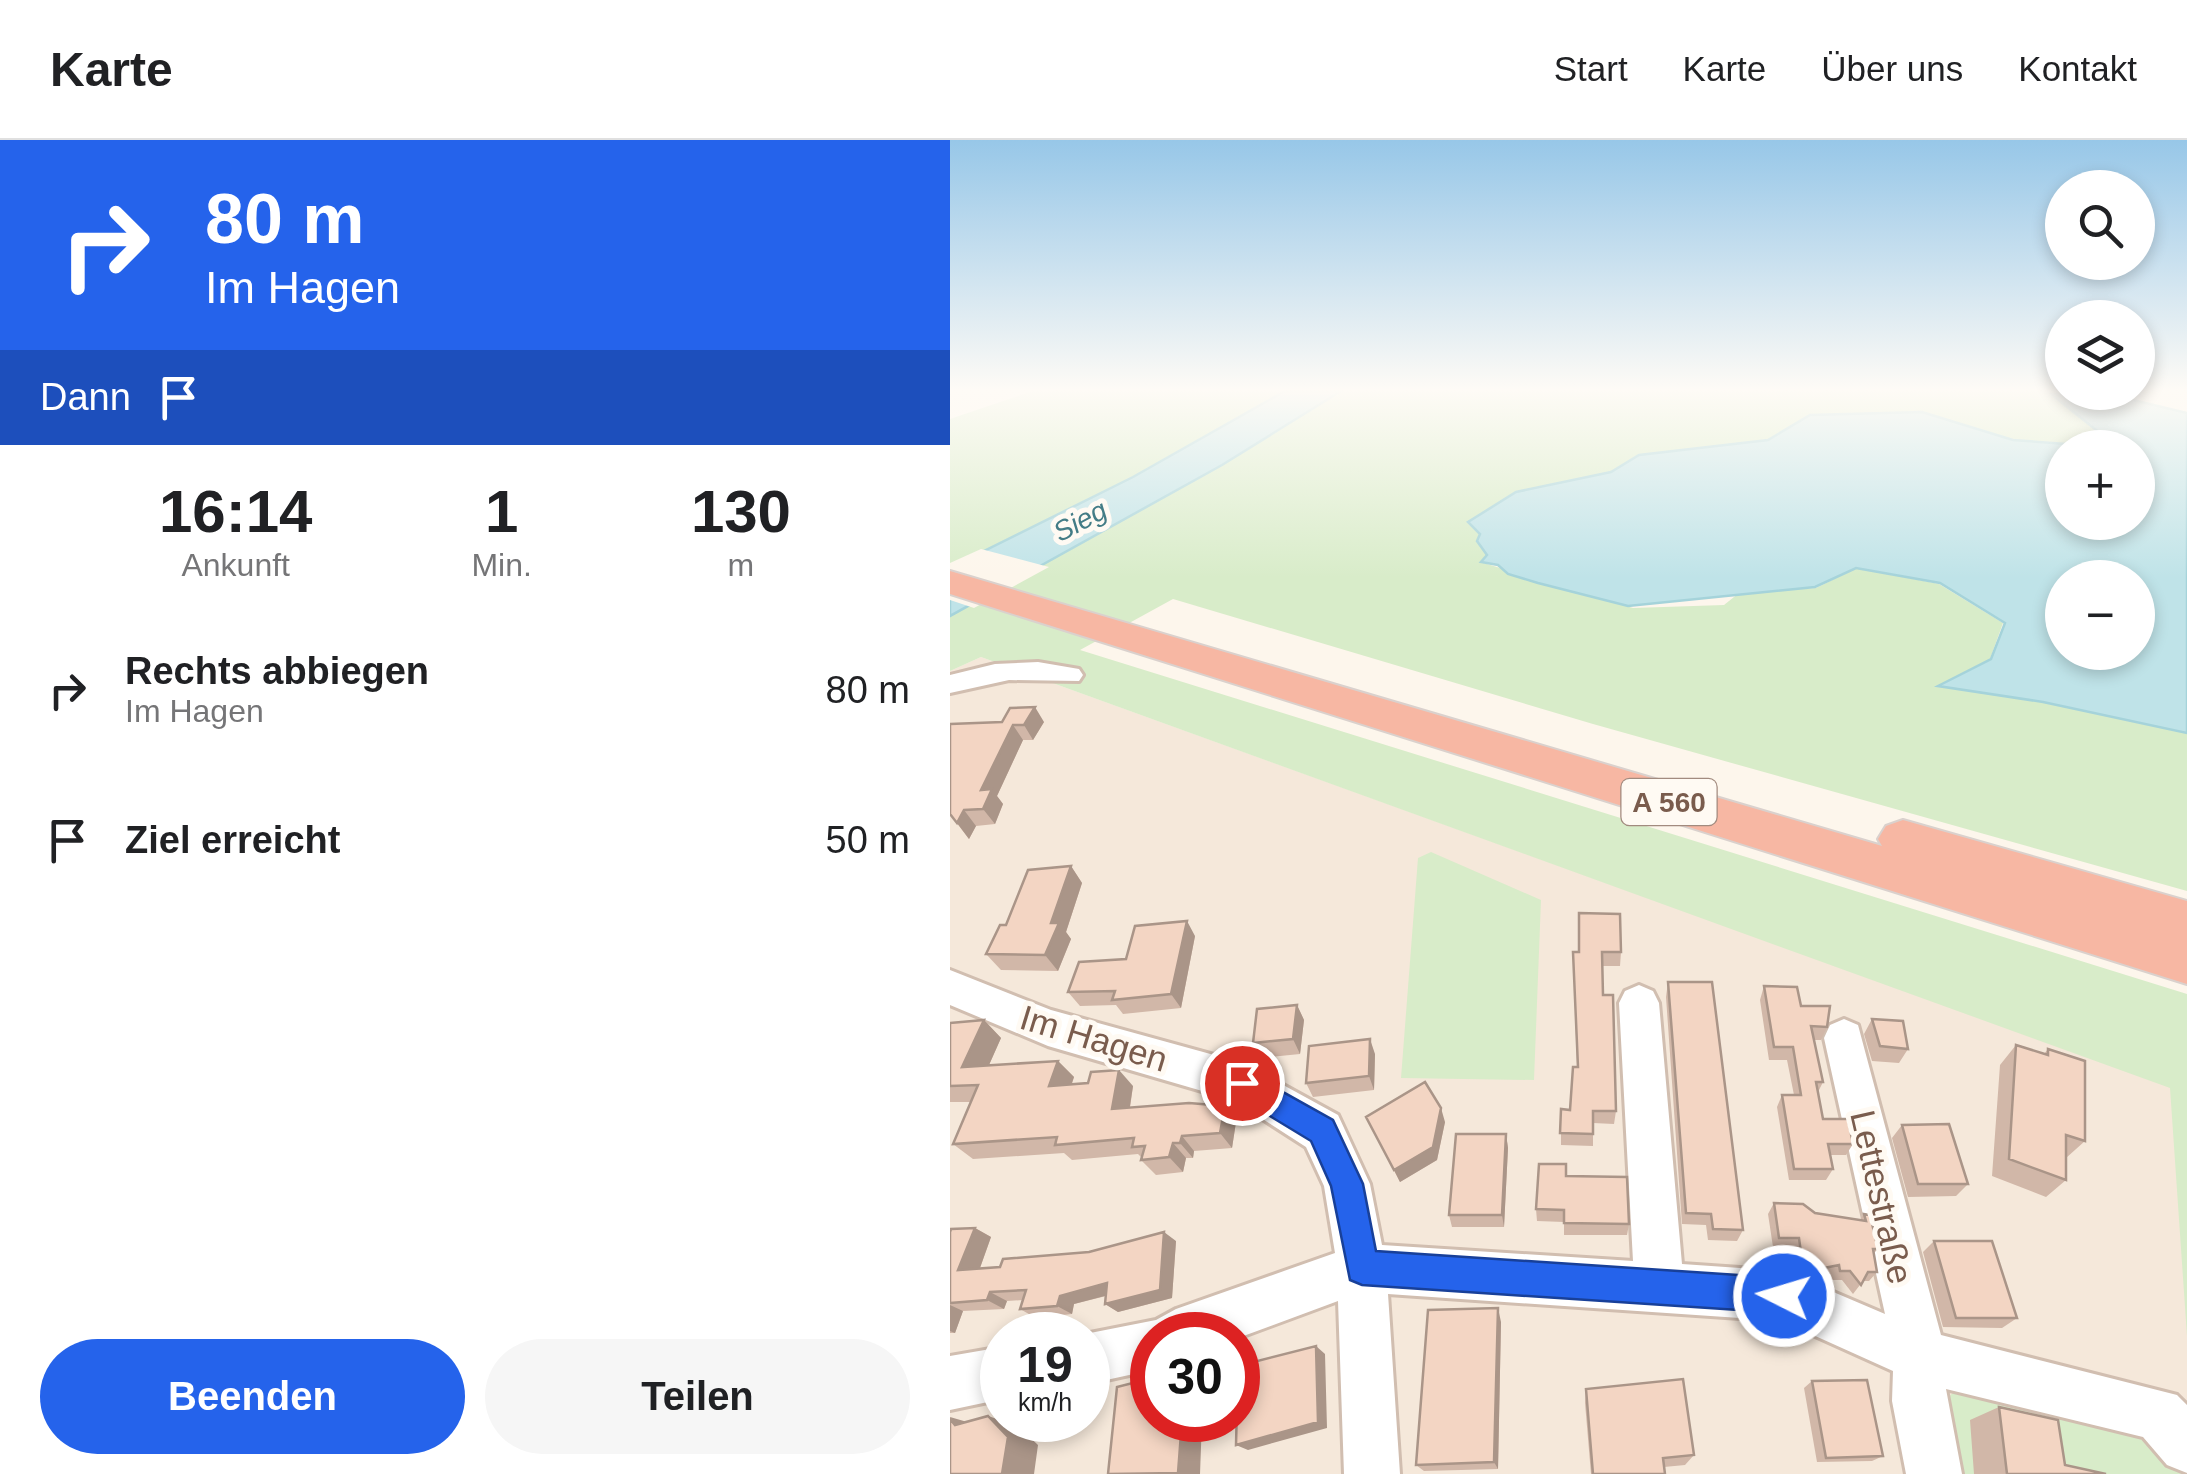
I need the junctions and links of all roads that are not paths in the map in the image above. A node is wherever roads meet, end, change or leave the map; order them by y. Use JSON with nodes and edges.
{"nodes":[{"id":1,"x":950,"y":557,"type":"edge"},
{"id":2,"x":950,"y":582,"type":"edge"},
{"id":3,"x":1168,"y":634,"type":"junction"},
{"id":4,"x":1069,"y":675,"type":"dead end"},
{"id":5,"x":950,"y":684,"type":"edge"},
{"id":6,"x":2187,"y":924,"type":"edge"},
{"id":7,"x":2187,"y":960,"type":"edge"},
{"id":8,"x":950,"y":988,"type":"edge"},
{"id":9,"x":1638,"y":1002,"type":"dead end"},
{"id":10,"x":1844,"y":1038,"type":"dead end"},
{"id":11,"x":1362,"y":1268,"type":"junction"},
{"id":12,"x":1659,"y":1286,"type":"junction"},
{"id":13,"x":1240,"y":1312,"type":"edge"},
{"id":14,"x":1920,"y":1356,"type":"junction"},
{"id":15,"x":980,"y":1378,"type":"edge"},
{"id":16,"x":950,"y":1383,"type":"edge"},
{"id":17,"x":2187,"y":1445,"type":"edge"},
{"id":18,"x":1372,"y":1474,"type":"edge"},
{"id":19,"x":1934,"y":1474,"type":"edge"}],
"edges":[{"from":1,"to":3,"type":"highway","number":"A 560"},
{"from":2,"to":3,"type":"highway","number":"A 560"},
{"from":3,"to":6,"type":"highway","number":"A 560"},
{"from":3,"to":7,"type":"highway","number":"A 560"},
{"from":4,"to":5,"type":"street"},
{"from":8,"to":11,"type":"street","name":"Im Hagen"},
{"from":9,"to":12,"type":"street"},
{"from":10,"to":14,"type":"street","name":"Lettestraße"},
{"from":11,"to":12,"type":"street"},
{"from":11,"to":13,"type":"street"},
{"from":11,"to":18,"type":"street","name":"Im Hagen"},
{"from":12,"to":14,"type":"street"},
{"from":14,"to":17,"type":"street"},
{"from":14,"to":19,"type":"street","name":"Lettestraße"},
{"from":15,"to":16,"type":"street"}]}
